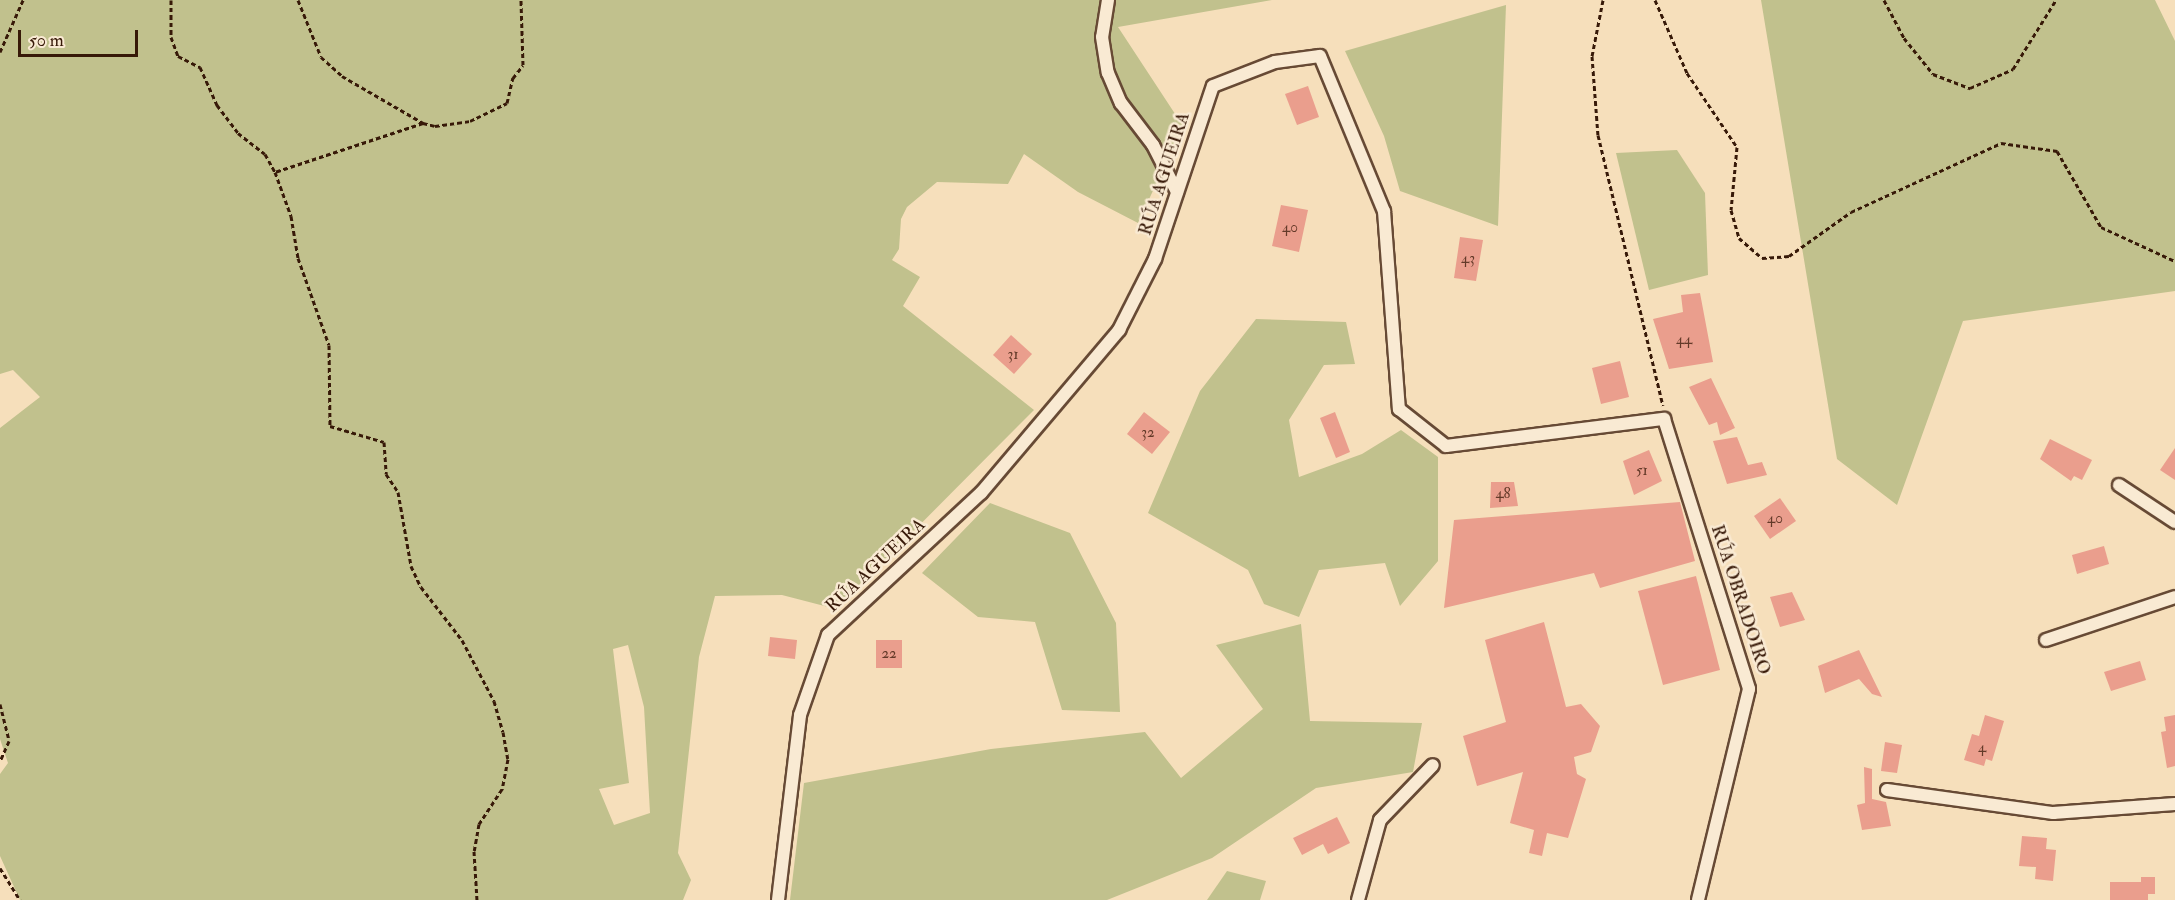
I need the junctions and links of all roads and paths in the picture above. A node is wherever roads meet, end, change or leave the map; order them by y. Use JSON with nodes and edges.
{"nodes":[{"id":1,"x":23,"y":0,"type":"edge"},
{"id":2,"x":171,"y":0,"type":"edge"},
{"id":3,"x":298,"y":0,"type":"edge"},
{"id":4,"x":521,"y":0,"type":"edge"},
{"id":5,"x":1108,"y":0,"type":"edge"},
{"id":6,"x":1603,"y":0,"type":"edge"},
{"id":7,"x":1655,"y":0,"type":"edge"},
{"id":8,"x":1884,"y":0,"type":"edge"},
{"id":9,"x":2056,"y":0,"type":"edge"},
{"id":10,"x":0,"y":52,"type":"edge"},
{"id":11,"x":423,"y":123,"type":"junction"},
{"id":12,"x":274,"y":172,"type":"junction"},
{"id":13,"x":1177,"y":192,"type":"junction"},
{"id":14,"x":2175,"y":261,"type":"edge"},
{"id":15,"x":1664,"y":419,"type":"junction"},
{"id":16,"x":2119,"y":485,"type":"dead end"},
{"id":17,"x":2175,"y":522,"type":"edge"},
{"id":18,"x":2175,"y":597,"type":"edge"},
{"id":19,"x":2046,"y":640,"type":"dead end"},
{"id":20,"x":0,"y":704,"type":"edge"},
{"id":21,"x":0,"y":761,"type":"edge"},
{"id":22,"x":1433,"y":765,"type":"dead end"},
{"id":23,"x":1887,"y":790,"type":"dead end"},
{"id":24,"x":2175,"y":804,"type":"edge"},
{"id":25,"x":0,"y":868,"type":"edge"},
{"id":26,"x":20,"y":900,"type":"edge"},
{"id":27,"x":477,"y":900,"type":"edge"},
{"id":28,"x":778,"y":900,"type":"edge"},
{"id":29,"x":1358,"y":900,"type":"edge"},
{"id":30,"x":1698,"y":900,"type":"edge"}],
"edges":[{"from":1,"to":10,"type":"path"},
{"from":2,"to":12,"type":"path"},
{"from":3,"to":11,"type":"path"},
{"from":4,"to":11,"type":"path"},
{"from":5,"to":13,"type":"street"},
{"from":6,"to":15,"type":"path"},
{"from":7,"to":14,"type":"path"},
{"from":8,"to":9,"type":"path"},
{"from":11,"to":12,"type":"path"},
{"from":12,"to":27,"type":"path"},
{"from":13,"to":15,"type":"street","name":"RÚA AGUEIRA"},
{"from":13,"to":28,"type":"street","name":"RÚA AGUEIRA"},
{"from":15,"to":30,"type":"street","name":"RÚA OBRADOIRO"},
{"from":16,"to":17,"type":"street"},
{"from":18,"to":19,"type":"street"},
{"from":20,"to":21,"type":"path"},
{"from":22,"to":29,"type":"street"},
{"from":23,"to":24,"type":"street"},
{"from":25,"to":26,"type":"path"}]}
